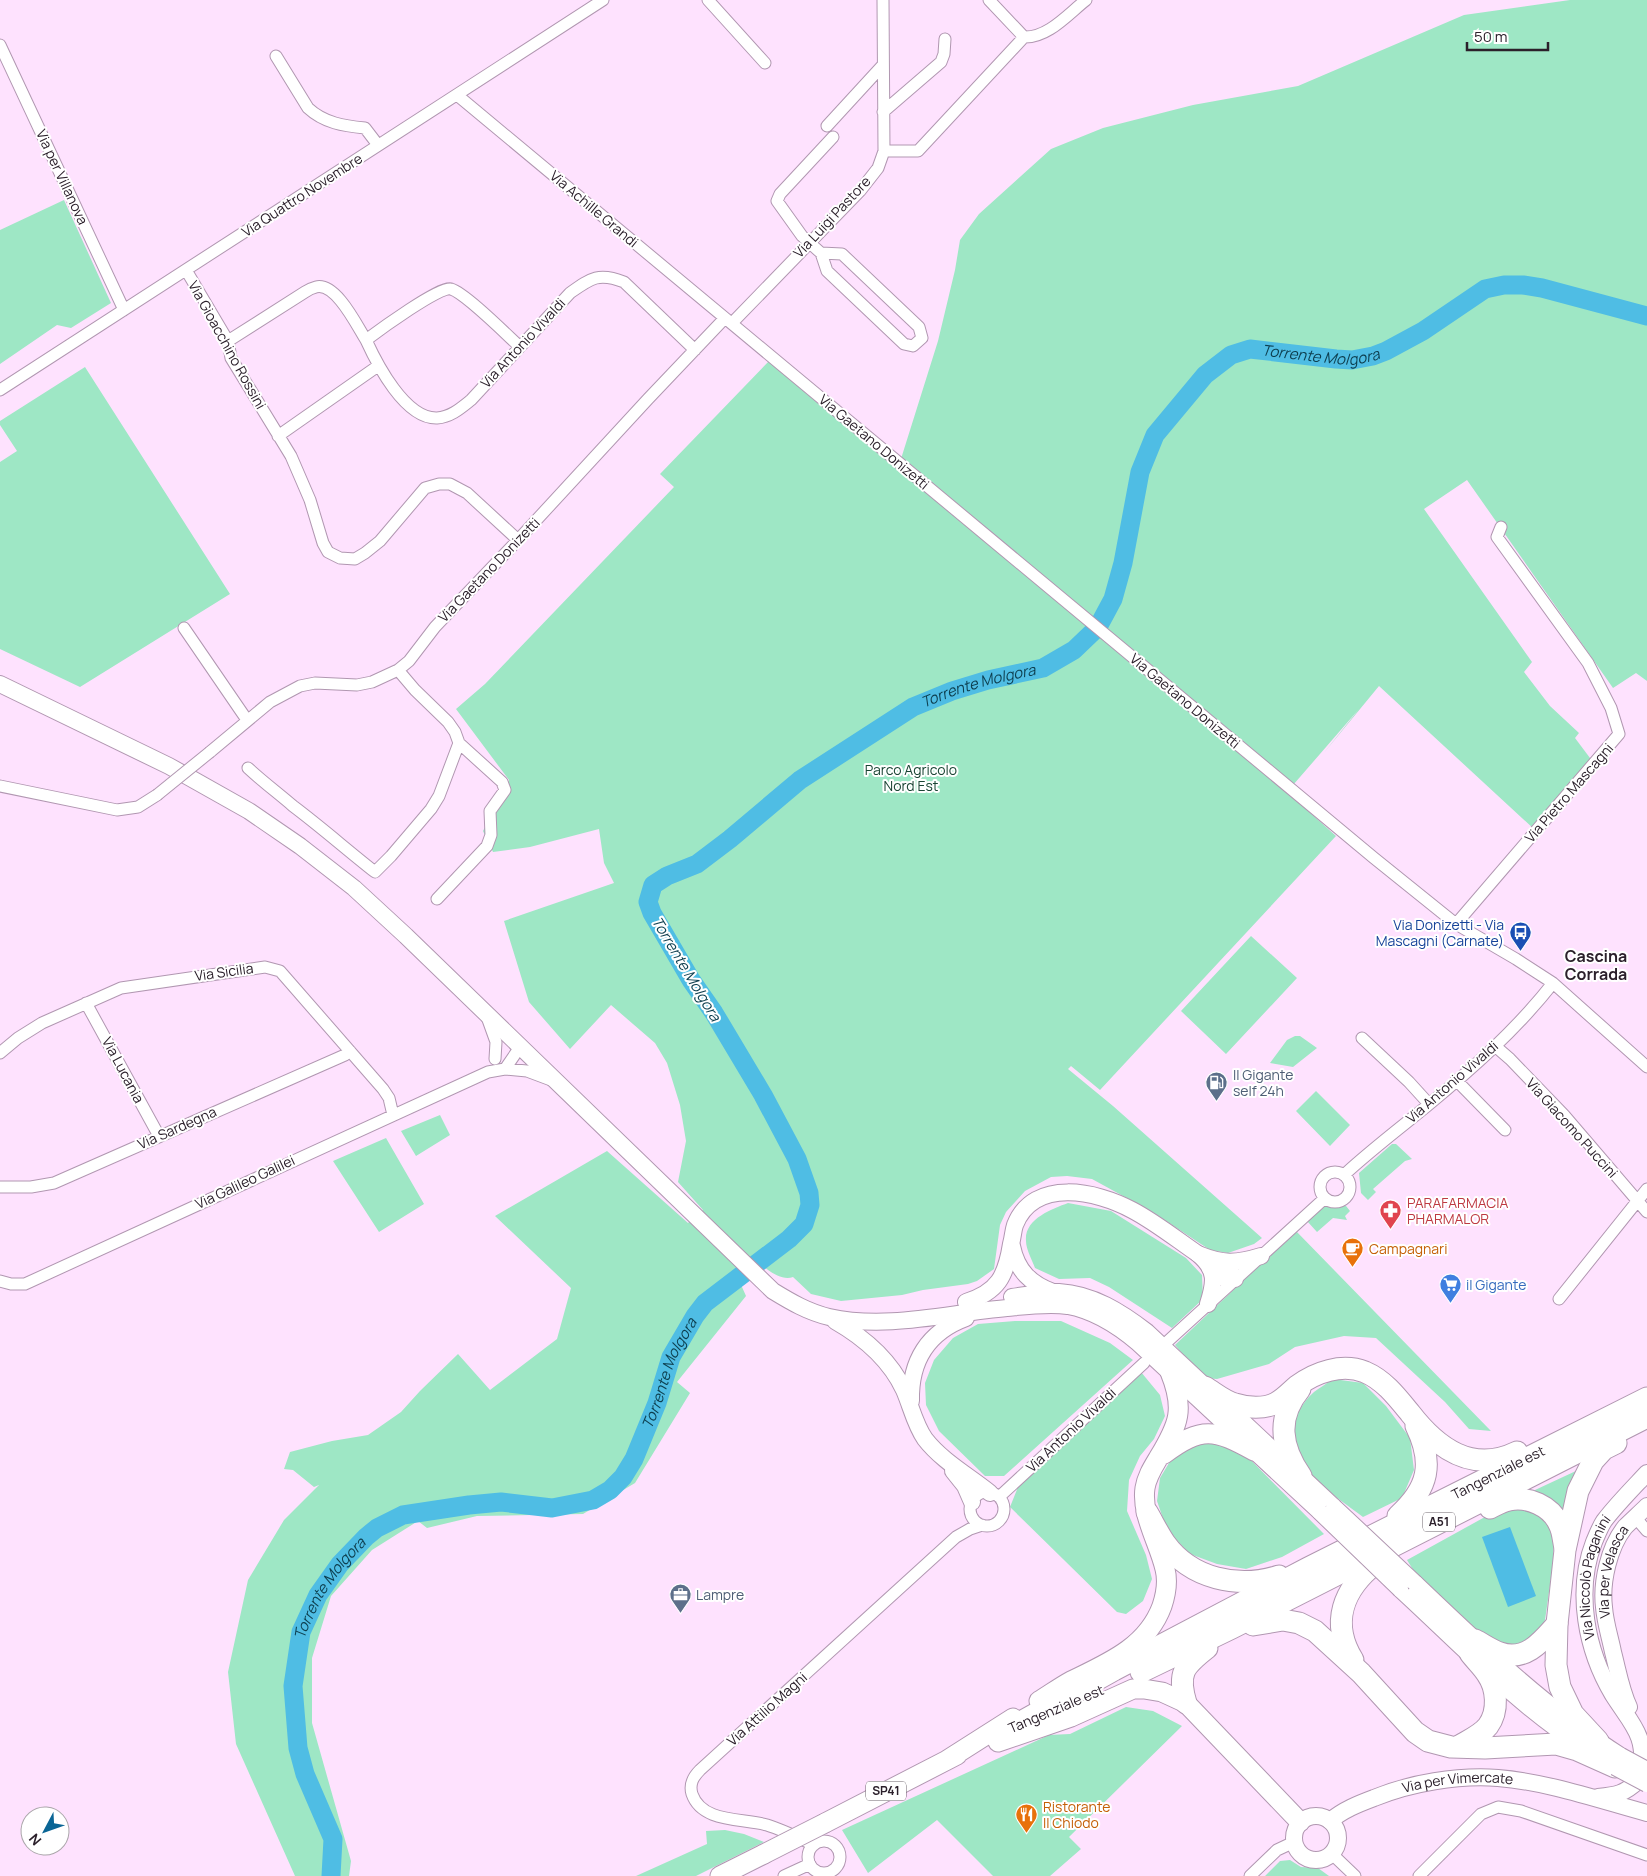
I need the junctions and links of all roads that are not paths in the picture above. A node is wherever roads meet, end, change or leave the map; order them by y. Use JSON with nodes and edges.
{"nodes":[{"id":1,"x":603,"y":0,"type":"edge"},
{"id":2,"x":708,"y":0,"type":"edge"},
{"id":3,"x":883,"y":0,"type":"edge"},
{"id":4,"x":989,"y":0,"type":"edge"},
{"id":5,"x":1086,"y":0,"type":"edge"},
{"id":6,"x":1024,"y":37,"type":"junction"},
{"id":7,"x":944,"y":39,"type":"dead end"},
{"id":8,"x":0,"y":45,"type":"edge"},
{"id":9,"x":276,"y":56,"type":"dead end"},
{"id":10,"x":765,"y":64,"type":"dead end"},
{"id":11,"x":883,"y":65,"type":"junction"},
{"id":12,"x":457,"y":95,"type":"junction"},
{"id":13,"x":883,"y":112,"type":"junction"},
{"id":14,"x":826,"y":126,"type":"dead end"},
{"id":15,"x":833,"y":137,"type":"dead end"},
{"id":16,"x":378,"y":145,"type":"junction"},
{"id":17,"x":884,"y":151,"type":"junction"},
{"id":18,"x":809,"y":243,"type":"junction"},
{"id":19,"x":822,"y":253,"type":"junction"},
{"id":20,"x":186,"y":270,"type":"junction"},
{"id":21,"x":868,"y":280,"type":"junction"},
{"id":22,"x":854,"y":296,"type":"junction"},
{"id":23,"x":124,"y":310,"type":"junction"},
{"id":24,"x":729,"y":321,"type":"junction"},
{"id":25,"x":366,"y":340,"type":"junction"},
{"id":26,"x":228,"y":341,"type":"junction"},
{"id":27,"x":519,"y":346,"type":"junction"},
{"id":28,"x":695,"y":350,"type":"junction"},
{"id":29,"x":378,"y":366,"type":"junction"},
{"id":30,"x":0,"y":390,"type":"edge"},
{"id":31,"x":278,"y":436,"type":"junction"},
{"id":32,"x":1502,"y":526,"type":"dead end"},
{"id":33,"x":518,"y":540,"type":"junction"},
{"id":34,"x":184,"y":628,"type":"dead end"},
{"id":35,"x":398,"y":670,"type":"junction"},
{"id":36,"x":0,"y":684,"type":"edge"},
{"id":37,"x":247,"y":720,"type":"junction"},
{"id":38,"x":459,"y":743,"type":"junction"},
{"id":39,"x":248,"y":768,"type":"dead end"},
{"id":40,"x":0,"y":786,"type":"edge"},
{"id":41,"x":437,"y":899,"type":"dead end"},
{"id":42,"x":1456,"y":924,"type":"junction"},
{"id":43,"x":1553,"y":983,"type":"junction"},
{"id":44,"x":86,"y":1003,"type":"junction"},
{"id":45,"x":485,"y":1013,"type":"junction"},
{"id":46,"x":1362,"y":1038,"type":"dead end"},
{"id":47,"x":1495,"y":1046,"type":"junction"},
{"id":48,"x":520,"y":1047,"type":"junction"},
{"id":49,"x":350,"y":1051,"type":"junction"},
{"id":50,"x":0,"y":1053,"type":"edge"},
{"id":51,"x":495,"y":1059,"type":"junction"},
{"id":52,"x":1647,"y":1067,"type":"edge"},
{"id":53,"x":505,"y":1069,"type":"junction"},
{"id":54,"x":488,"y":1072,"type":"junction"},
{"id":55,"x":1456,"y":1080,"type":"junction"},
{"id":56,"x":555,"y":1081,"type":"junction"},
{"id":57,"x":1429,"y":1104,"type":"junction"},
{"id":58,"x":393,"y":1115,"type":"junction"},
{"id":59,"x":1505,"y":1130,"type":"dead end"},
{"id":60,"x":159,"y":1136,"type":"junction"},
{"id":61,"x":1345,"y":1174,"type":"junction"},
{"id":62,"x":0,"y":1187,"type":"edge"},
{"id":63,"x":1647,"y":1190,"type":"edge"},
{"id":64,"x":1325,"y":1198,"type":"junction"},
{"id":65,"x":1637,"y":1201,"type":"junction"},
{"id":66,"x":1647,"y":1212,"type":"edge"},
{"id":67,"x":1012,"y":1242,"type":"junction"},
{"id":68,"x":1261,"y":1256,"type":"junction"},
{"id":69,"x":1217,"y":1265,"type":"junction"},
{"id":70,"x":1235,"y":1280,"type":"junction"},
{"id":71,"x":0,"y":1281,"type":"edge"},
{"id":72,"x":773,"y":1291,"type":"junction"},
{"id":73,"x":1063,"y":1298,"type":"junction"},
{"id":74,"x":1558,"y":1300,"type":"dead end"},
{"id":75,"x":966,"y":1302,"type":"junction"},
{"id":76,"x":1208,"y":1304,"type":"junction"},
{"id":77,"x":988,"y":1310,"type":"junction"},
{"id":78,"x":828,"y":1316,"type":"junction"},
{"id":79,"x":1168,"y":1341,"type":"dead end"},
{"id":80,"x":1144,"y":1363,"type":"dead end"},
{"id":81,"x":1170,"y":1372,"type":"junction"},
{"id":82,"x":1310,"y":1378,"type":"junction"},
{"id":83,"x":1205,"y":1387,"type":"junction"},
{"id":84,"x":1647,"y":1398,"type":"edge"},
{"id":85,"x":912,"y":1408,"type":"junction"},
{"id":86,"x":1410,"y":1414,"type":"junction"},
{"id":87,"x":1647,"y":1417,"type":"edge"},
{"id":88,"x":1647,"y":1423,"type":"edge"},
{"id":89,"x":1576,"y":1434,"type":"junction"},
{"id":90,"x":1254,"y":1450,"type":"junction"},
{"id":91,"x":941,"y":1456,"type":"junction"},
{"id":92,"x":1159,"y":1457,"type":"junction"},
{"id":93,"x":1647,"y":1472,"type":"edge"},
{"id":94,"x":1301,"y":1476,"type":"junction"},
{"id":95,"x":995,"y":1495,"type":"junction"},
{"id":96,"x":971,"y":1507,"type":"junction"},
{"id":97,"x":1327,"y":1510,"type":"junction"},
{"id":98,"x":1147,"y":1512,"type":"junction"},
{"id":99,"x":1641,"y":1512,"type":"edge"},
{"id":100,"x":982,"y":1525,"type":"junction"},
{"id":101,"x":1430,"y":1526,"type":"junction"},
{"id":102,"x":1384,"y":1529,"type":"junction"},
{"id":103,"x":1647,"y":1532,"type":"edge"},
{"id":104,"x":956,"y":1537,"type":"junction"},
{"id":105,"x":1402,"y":1543,"type":"junction"},
{"id":106,"x":1565,"y":1550,"type":"junction"},
{"id":107,"x":1308,"y":1568,"type":"junction"},
{"id":108,"x":1557,"y":1624,"type":"junction"},
{"id":109,"x":1232,"y":1628,"type":"junction"},
{"id":110,"x":1608,"y":1630,"type":"junction"},
{"id":111,"x":1472,"y":1646,"type":"junction"},
{"id":112,"x":1599,"y":1664,"type":"junction"},
{"id":113,"x":1361,"y":1673,"type":"junction"},
{"id":114,"x":1186,"y":1703,"type":"junction"},
{"id":115,"x":1624,"y":1709,"type":"junction"},
{"id":116,"x":1003,"y":1732,"type":"junction"},
{"id":117,"x":1646,"y":1732,"type":"edge"},
{"id":118,"x":1598,"y":1741,"type":"junction"},
{"id":119,"x":1459,"y":1746,"type":"junction"},
{"id":120,"x":947,"y":1760,"type":"junction"},
{"id":121,"x":1618,"y":1761,"type":"junction"},
{"id":122,"x":1644,"y":1775,"type":"edge"},
{"id":123,"x":1591,"y":1798,"type":"junction"},
{"id":124,"x":1647,"y":1812,"type":"edge"},
{"id":125,"x":1330,"y":1821,"type":"junction"},
{"id":126,"x":1300,"y":1822,"type":"junction"},
{"id":127,"x":1294,"y":1842,"type":"junction"},
{"id":128,"x":814,"y":1846,"type":"junction"},
{"id":129,"x":1332,"y":1854,"type":"junction"},
{"id":130,"x":1647,"y":1855,"type":"edge"},
{"id":131,"x":810,"y":1864,"type":"junction"},
{"id":132,"x":826,"y":1875,"type":"edge"},
{"id":133,"x":720,"y":1876,"type":"edge"},
{"id":134,"x":784,"y":1876,"type":"edge"},
{"id":135,"x":1250,"y":1876,"type":"edge"},
{"id":136,"x":1355,"y":1876,"type":"edge"},
{"id":137,"x":1419,"y":1876,"type":"edge"}],
"edges":[{"from":1,"to":12,"type":"street","name":"Via Quattro Novembre"},
{"from":2,"to":10,"type":"street"},
{"from":3,"to":11,"type":"street","name":"Via Luigi Pastore"},
{"from":4,"to":6,"type":"street"},
{"from":5,"to":6,"type":"street"},
{"from":6,"to":17,"type":"street"},
{"from":7,"to":13,"type":"street"},
{"from":8,"to":23,"type":"street","name":"Via per Villanova"},
{"from":9,"to":16,"type":"street"},
{"from":11,"to":13,"type":"street","name":"Via Luigi Pastore"},
{"from":11,"to":14,"type":"street"},
{"from":12,"to":16,"type":"street","name":"Via Quattro Novembre"},
{"from":12,"to":24,"type":"street","name":"Via Achille Grandi"},
{"from":13,"to":17,"type":"street","name":"Via Luigi Pastore"},
{"from":15,"to":18,"type":"street"},
{"from":16,"to":20,"type":"street","name":"Via Quattro Novembre"},
{"from":17,"to":18,"type":"street","name":"Via Luigi Pastore"},
{"from":18,"to":19,"type":"street"},
{"from":18,"to":24,"type":"street","name":"Via Luigi Pastore"},
{"from":19,"to":21,"type":"street"},
{"from":19,"to":22,"type":"street"},
{"from":20,"to":23,"type":"street","name":"Via Quattro Novembre"},
{"from":20,"to":26,"type":"street","name":"Via Gioacchino Rossini"},
{"from":21,"to":22,"type":"street"},
{"from":21,"to":22,"type":"street"},
{"from":23,"to":30,"type":"street","name":"Via Quattro Novembre"},
{"from":24,"to":28,"type":"street","name":"Via Gaetano Donizetti"},
{"from":24,"to":42,"type":"street","name":"Via Gaetano Donizetti"},
{"from":25,"to":26,"type":"street","name":"Via Antonio Vivaldi"},
{"from":25,"to":27,"type":"street"},
{"from":25,"to":29,"type":"street","name":"Via Antonio Vivaldi"},
{"from":26,"to":31,"type":"street","name":"Via Gioacchino Rossini"},
{"from":27,"to":28,"type":"street","name":"Via Antonio Vivaldi"},
{"from":27,"to":29,"type":"street","name":"Via Antonio Vivaldi"},
{"from":28,"to":33,"type":"street","name":"Via Gaetano Donizetti"},
{"from":29,"to":31,"type":"street"},
{"from":31,"to":33,"type":"street","name":"Via Gioacchino Rossini"},
{"from":32,"to":42,"type":"street","name":"Via Pietro Mascagni"},
{"from":33,"to":35,"type":"street","name":"Via Gaetano Donizetti"},
{"from":34,"to":37,"type":"street"},
{"from":35,"to":37,"type":"street","name":"Via Gaetano Donizetti"},
{"from":35,"to":38,"type":"street"},
{"from":36,"to":45,"type":"main road"},
{"from":37,"to":40,"type":"street","name":"Via Gaetano Donizetti","bridge":true},
{"from":38,"to":39,"type":"street"},
{"from":38,"to":41,"type":"street"},
{"from":42,"to":43,"type":"street","name":"Via Gaetano Donizetti"},
{"from":43,"to":47,"type":"street","name":"Via Antonio Vivaldi"},
{"from":43,"to":52,"type":"street","name":"Via Gaetano Donizetti"},
{"from":44,"to":49,"type":"street","name":"Via Sicilia"},
{"from":44,"to":50,"type":"street","name":"Via Sicilia"},
{"from":44,"to":60,"type":"street","name":"Via Lucania"},
{"from":45,"to":48,"type":"main road"},
{"from":45,"to":51,"type":"street"},
{"from":46,"to":57,"type":"street"},
{"from":47,"to":55,"type":"street","name":"Via Antonio Vivaldi"},
{"from":47,"to":65,"type":"street","name":"Via Giacomo Puccini"},
{"from":48,"to":51,"type":"street"},
{"from":48,"to":53,"type":"street"},
{"from":48,"to":56,"type":"main road"},
{"from":49,"to":58,"type":"street","name":"Via Sicilia"},
{"from":49,"to":60,"type":"street","name":"Via Sardegna"},
{"from":51,"to":54,"type":"street"},
{"from":53,"to":54,"type":"street","name":"Via Galileo Galilei"},
{"from":53,"to":56,"type":"street","name":"Via Galileo Galilei"},
{"from":54,"to":58,"type":"street","name":"Via Galileo Galilei"},
{"from":55,"to":57,"type":"street","name":"Via Antonio Vivaldi"},
{"from":55,"to":59,"type":"street"},
{"from":56,"to":72,"type":"main road"},
{"from":57,"to":61,"type":"street","name":"Via Antonio Vivaldi"},
{"from":58,"to":71,"type":"street","name":"Via Galileo Galilei"},
{"from":60,"to":62,"type":"street","name":"Via Sardegna"},
{"from":61,"to":64,"type":"street","name":"Via Antonio Vivaldi"},
{"from":61,"to":64,"type":"street"},
{"from":63,"to":65,"type":"street"},
{"from":64,"to":68,"type":"street"},
{"from":65,"to":66,"type":"street","name":"Via Giacomo Puccini"},
{"from":65,"to":74,"type":"street"},
{"from":67,"to":69,"type":"main road"},
{"from":67,"to":73,"type":"main road"},
{"from":67,"to":75,"type":"main road"},
{"from":68,"to":69,"type":"main road"},
{"from":68,"to":70,"type":"street"},
{"from":69,"to":70,"type":"main road"},
{"from":69,"to":76,"type":"main road"},
{"from":70,"to":76,"type":"street"},
{"from":72,"to":75,"type":"main road"},
{"from":72,"to":78,"type":"main road"},
{"from":73,"to":75,"type":"main road"},
{"from":73,"to":77,"type":"main road"},
{"from":73,"to":81,"type":"main road"},
{"from":73,"to":83,"type":"main road"},
{"from":76,"to":79,"type":"street"},
{"from":77,"to":78,"type":"main road"},
{"from":77,"to":85,"type":"main road"},
{"from":78,"to":85,"type":"main road"},
{"from":80,"to":95,"type":"street","name":"Via Antonio Vivaldi"},
{"from":81,"to":90,"type":"main road"},
{"from":81,"to":92,"type":"main road"},
{"from":82,"to":83,"type":"highway"},
{"from":82,"to":86,"type":"highway"},
{"from":82,"to":94,"type":"highway"},
{"from":83,"to":94,"type":"main road"},
{"from":84,"to":89,"type":"highway","name":"Tangenziale est","number":"A51"},
{"from":85,"to":91,"type":"main road"},
{"from":86,"to":89,"type":"highway"},
{"from":86,"to":102,"type":"highway"},
{"from":87,"to":101,"type":"highway","name":"Tangenziale est","number":"A51"},
{"from":88,"to":106,"type":"highway"},
{"from":89,"to":102,"type":"highway","name":"Tangenziale est","number":"A51"},
{"from":90,"to":92,"type":"main road"},
{"from":90,"to":97,"type":"main road"},
{"from":91,"to":95,"type":"main road"},
{"from":91,"to":96,"type":"main road"},
{"from":92,"to":98,"type":"main road"},
{"from":93,"to":112,"type":"main road","name":"Via Niccolò Paganini"},
{"from":94,"to":97,"type":"main road"},
{"from":95,"to":96,"type":"street"},
{"from":95,"to":100,"type":"street"},
{"from":96,"to":100,"type":"street"},
{"from":96,"to":104,"type":"street","name":"Via Attilio Magni"},
{"from":97,"to":111,"type":"main road","bridge":true},
{"from":98,"to":107,"type":"highway"},
{"from":98,"to":120,"type":"main road"},
{"from":99,"to":103,"type":"street"},
{"from":99,"to":110,"type":"main road","name":"Via per Velasca"},
{"from":100,"to":104,"type":"street","name":"Via Attilio Magni"},
{"from":101,"to":105,"type":"highway","name":"Tangenziale est","number":"A51"},
{"from":101,"to":106,"type":"highway"},
{"from":102,"to":107,"type":"highway","name":"Tangenziale est","number":"A51"},
{"from":104,"to":128,"type":"street","name":"Via Attilio Magni"},
{"from":105,"to":109,"type":"highway","name":"Tangenziale est","number":"A51"},
{"from":105,"to":113,"type":"highway"},
{"from":106,"to":108,"type":"highway"},
{"from":107,"to":116,"type":"highway","name":"Tangenziale est","number":"A51"},
{"from":108,"to":111,"type":"highway"},
{"from":108,"to":118,"type":"highway"},
{"from":109,"to":113,"type":"highway"},
{"from":109,"to":114,"type":"highway"},
{"from":109,"to":116,"type":"highway","name":"Tangenziale est","number":"A51"},
{"from":110,"to":112,"type":"main road"},
{"from":110,"to":117,"type":"main road","name":"Via per Velasca"},
{"from":111,"to":118,"type":"main road"},
{"from":111,"to":119,"type":"highway"},
{"from":111,"to":121,"type":"main road"},
{"from":112,"to":115,"type":"main road","name":"Via Niccolò Paganini"},
{"from":113,"to":119,"type":"highway"},
{"from":114,"to":120,"type":"main road"},
{"from":114,"to":126,"type":"main road"},
{"from":115,"to":117,"type":"main road","name":"Via per Velasca"},
{"from":115,"to":122,"type":"main road","name":"Via Niccolò Paganini"},
{"from":116,"to":120,"type":"main road","number":"SP41"},
{"from":118,"to":121,"type":"main road"},
{"from":119,"to":121,"type":"highway"},
{"from":120,"to":133,"type":"main road","number":"SP41","bridge":true},
{"from":121,"to":122,"type":"main road","bridge":true},
{"from":122,"to":123,"type":"main road","name":"Via per Vimercate"},
{"from":122,"to":124,"type":"main road","name":"Via Niccolò Paganini"},
{"from":123,"to":124,"type":"main road","name":"Via per Vimercate"},
{"from":123,"to":125,"type":"main road","name":"Via per Vimercate"},
{"from":125,"to":126,"type":"main road"},
{"from":125,"to":129,"type":"main road"},
{"from":126,"to":127,"type":"main road"},
{"from":127,"to":129,"type":"main road"},
{"from":127,"to":135,"type":"street"},
{"from":128,"to":131,"type":"street"},
{"from":128,"to":132,"type":"street"},
{"from":129,"to":136,"type":"street"},
{"from":130,"to":137,"type":"street"},
{"from":131,"to":132,"type":"street"},
{"from":131,"to":134,"type":"street"}]}
